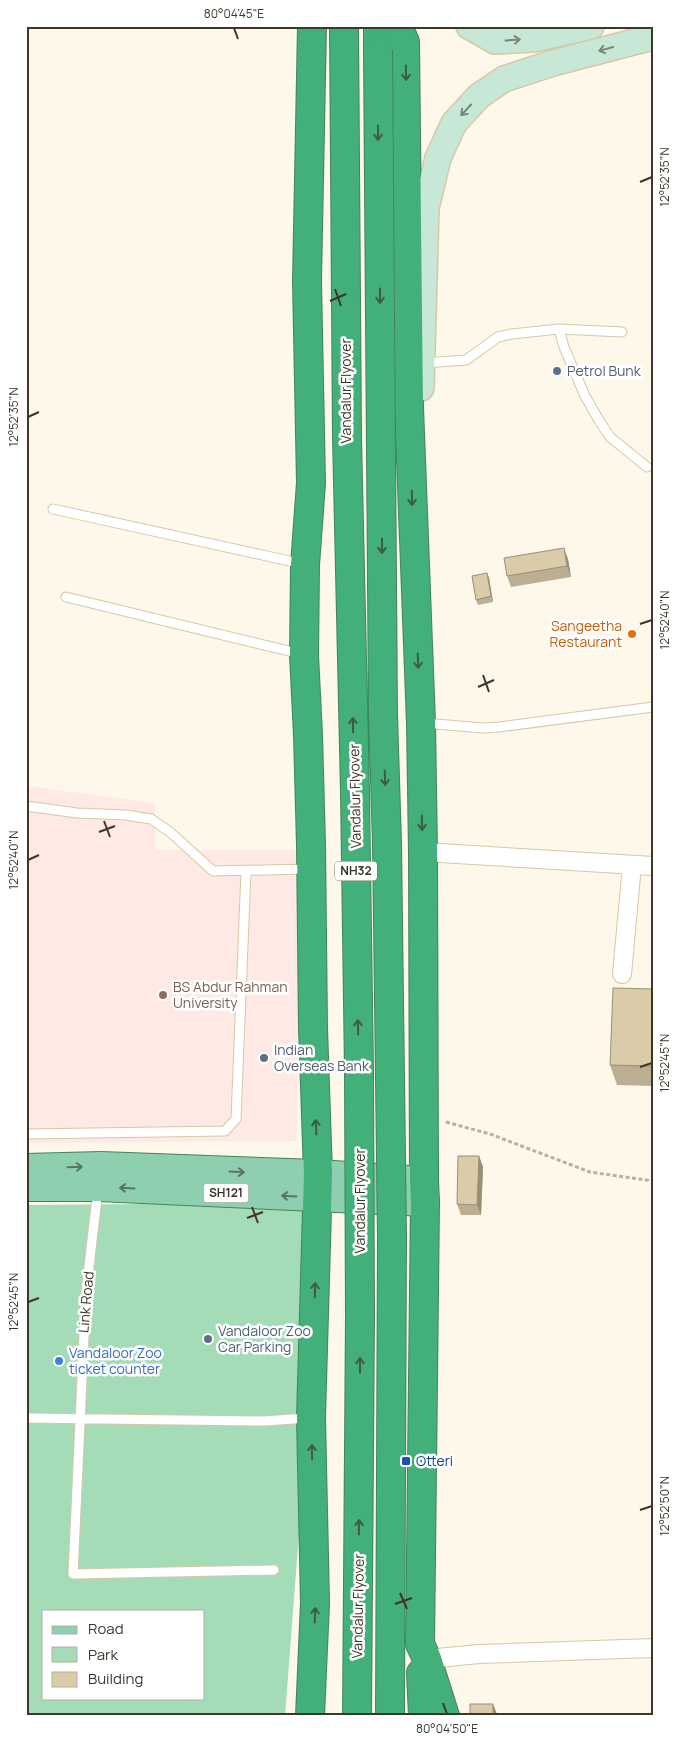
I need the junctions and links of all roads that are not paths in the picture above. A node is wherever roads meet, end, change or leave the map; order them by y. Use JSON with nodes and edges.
{"nodes":[{"id":1,"x":312,"y":26,"type":"edge"},
{"id":2,"x":344,"y":26,"type":"edge"},
{"id":3,"x":398,"y":26,"type":"edge"},
{"id":4,"x":469,"y":26,"type":"edge"},
{"id":5,"x":591,"y":26,"type":"edge"},
{"id":6,"x":653,"y":37,"type":"edge"},
{"id":7,"x":378,"y":38,"type":"edge"},
{"id":8,"x":560,"y":329,"type":"junction"},
{"id":9,"x":622,"y":332,"type":"dead end"},
{"id":10,"x":422,"y":364,"type":"junction"},
{"id":11,"x":411,"y":462,"type":"junction"},
{"id":12,"x":647,"y":467,"type":"dead end"},
{"id":13,"x":52,"y":508,"type":"dead end"},
{"id":14,"x":305,"y":565,"type":"junction"},
{"id":15,"x":66,"y":597,"type":"dead end"},
{"id":16,"x":304,"y":655,"type":"junction"},
{"id":17,"x":653,"y":707,"type":"edge"},
{"id":18,"x":420,"y":723,"type":"junction"},
{"id":19,"x":26,"y":806,"type":"edge"},
{"id":20,"x":423,"y":852,"type":"junction"},
{"id":21,"x":632,"y":865,"type":"junction"},
{"id":22,"x":653,"y":866,"type":"edge"},
{"id":23,"x":312,"y":869,"type":"junction"},
{"id":24,"x":246,"y":871,"type":"junction"},
{"id":25,"x":622,"y":974,"type":"dead end"},
{"id":26,"x":26,"y":1134,"type":"edge"},
{"id":27,"x":26,"y":1168,"type":"edge"},
{"id":28,"x":318,"y":1186,"type":"junction"},
{"id":29,"x":26,"y":1187,"type":"edge"},
{"id":30,"x":98,"y":1187,"type":"junction"},
{"id":31,"x":425,"y":1191,"type":"junction"},
{"id":32,"x":26,"y":1418,"type":"edge"},
{"id":33,"x":79,"y":1418,"type":"junction"},
{"id":34,"x":311,"y":1418,"type":"junction"},
{"id":35,"x":274,"y":1570,"type":"dead end"},
{"id":36,"x":653,"y":1648,"type":"edge"},
{"id":37,"x":424,"y":1652,"type":"junction"},
{"id":38,"x":314,"y":1653,"type":"junction"},
{"id":39,"x":310,"y":1716,"type":"edge"},
{"id":40,"x":321,"y":1716,"type":"edge"},
{"id":41,"x":357,"y":1716,"type":"edge"},
{"id":42,"x":390,"y":1716,"type":"edge"},
{"id":43,"x":423,"y":1716,"type":"edge"},
{"id":44,"x":445,"y":1716,"type":"edge"}],
"edges":[{"from":1,"to":14,"type":"highway"},
{"from":41,"to":2,"type":"highway","name":"Vandalur Flyover","number":"NH32","one_way":true,"bridge":true},
{"from":3,"to":11,"type":"highway","one_way":true},
{"from":4,"to":5,"type":"street","one_way":true},
{"from":6,"to":10,"type":"street","one_way":true},
{"from":7,"to":42,"type":"highway","number":"NH32","one_way":true,"bridge":true},
{"from":8,"to":9,"type":"lane"},
{"from":8,"to":10,"type":"lane"},
{"from":8,"to":12,"type":"lane"},
{"from":10,"to":11,"type":"street"},
{"from":11,"to":18,"type":"highway","one_way":true},
{"from":13,"to":14,"type":"lane"},
{"from":14,"to":16,"type":"highway"},
{"from":15,"to":16,"type":"lane"},
{"from":16,"to":23,"type":"highway"},
{"from":17,"to":18,"type":"lane"},
{"from":18,"to":20,"type":"highway","one_way":true},
{"from":19,"to":24,"type":"lane"},
{"from":20,"to":21,"type":"street"},
{"from":20,"to":31,"type":"highway"},
{"from":21,"to":22,"type":"street"},
{"from":21,"to":25,"type":"street"},
{"from":23,"to":24,"type":"lane"},
{"from":28,"to":23,"type":"highway","one_way":true},
{"from":24,"to":26,"type":"lane"},
{"from":27,"to":28,"type":"main road","number":"SH121","one_way":true},
{"from":28,"to":30,"type":"main road","number":"SH121","one_way":true},
{"from":28,"to":31,"type":"main road","number":"SH121"},
{"from":34,"to":28,"type":"highway","one_way":true},
{"from":29,"to":30,"type":"main road","number":"SH121"},
{"from":30,"to":33,"type":"lane","name":"Link Road"},
{"from":31,"to":37,"type":"highway"},
{"from":32,"to":33,"type":"lane"},
{"from":33,"to":34,"type":"lane"},
{"from":33,"to":35,"type":"lane","name":"Link Road"},
{"from":38,"to":34,"type":"highway","one_way":true},
{"from":36,"to":37,"type":"street"},
{"from":37,"to":43,"type":"highway"},
{"from":37,"to":44,"type":"highway"},
{"from":38,"to":39,"type":"highway"},
{"from":38,"to":40,"type":"highway"}]}
